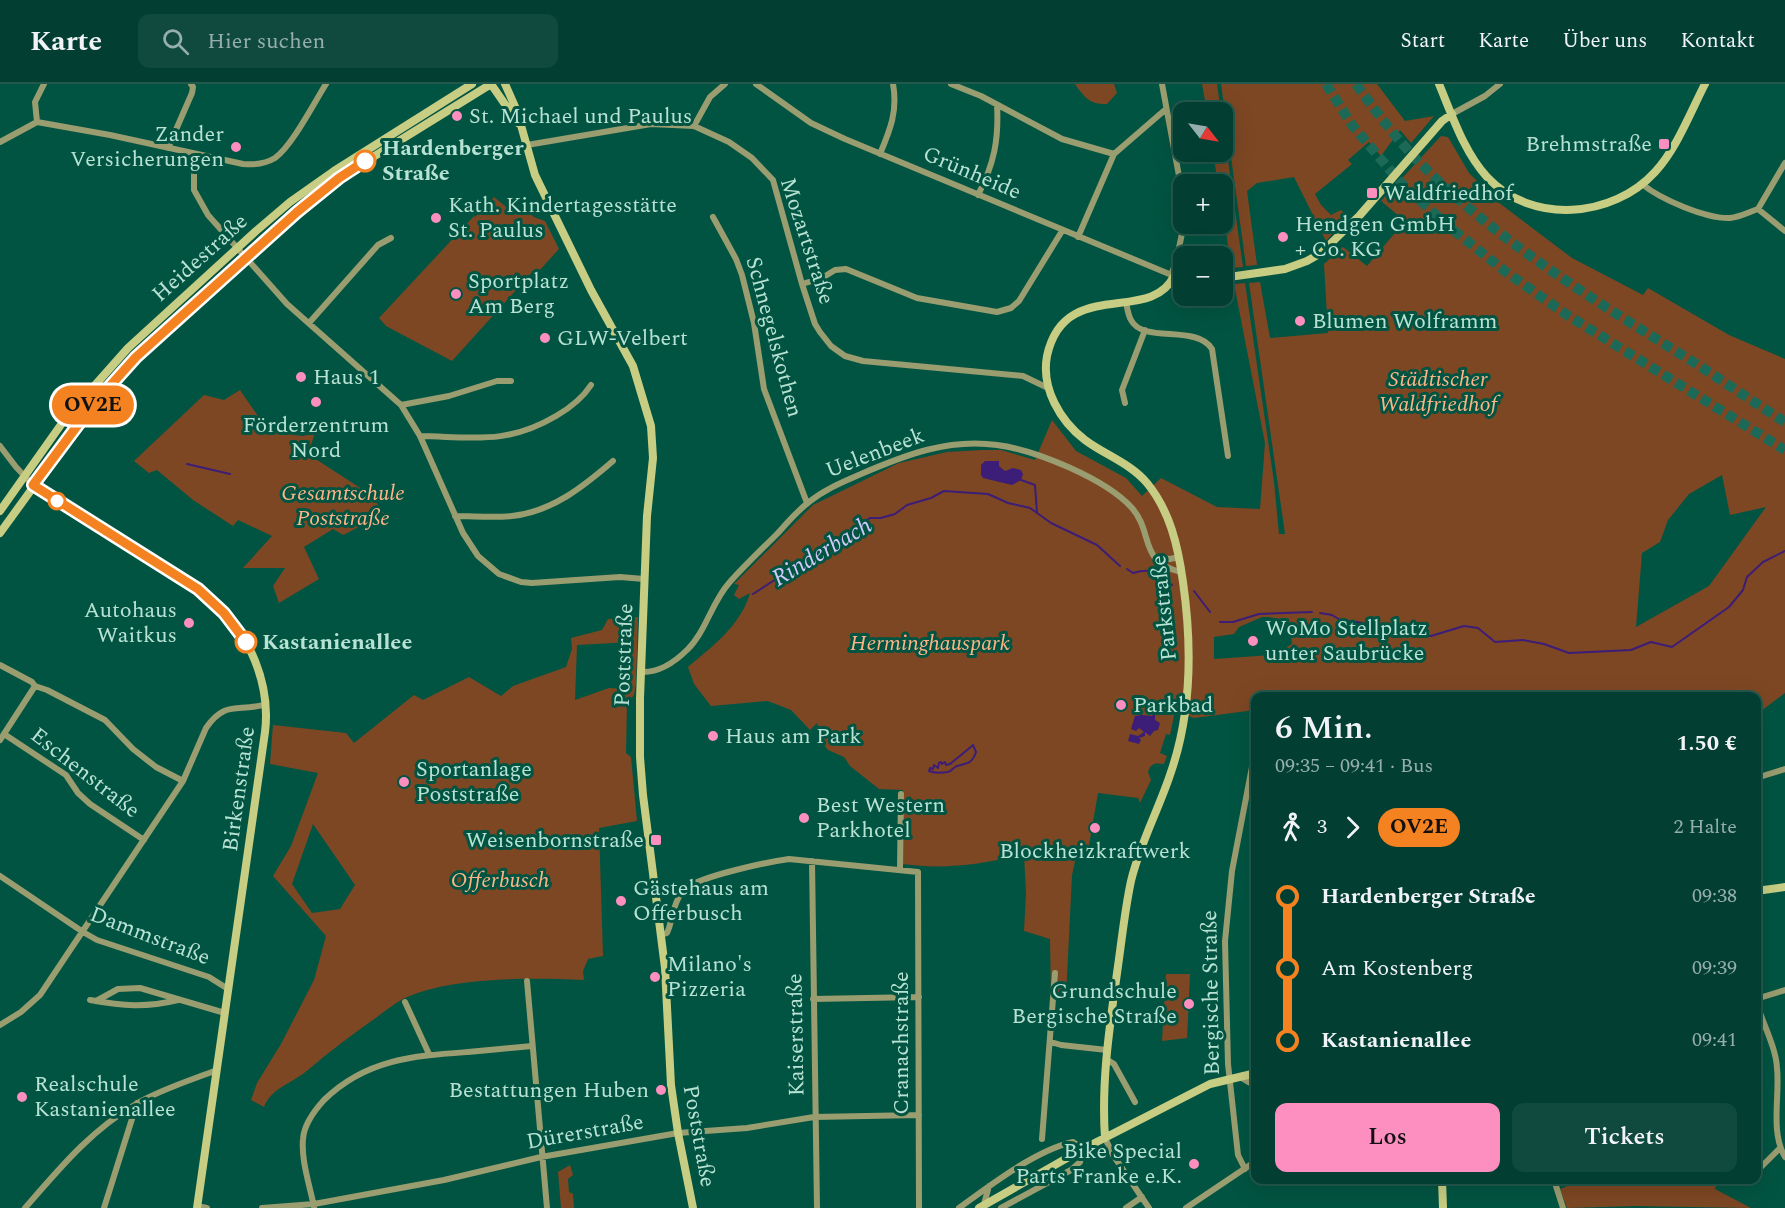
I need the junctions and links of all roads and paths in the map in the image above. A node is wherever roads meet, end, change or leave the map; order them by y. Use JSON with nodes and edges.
{"nodes":[{"id":1,"x":44,"y":84,"type":"edge"},
{"id":2,"x":191,"y":84,"type":"edge"},
{"id":3,"x":326,"y":84,"type":"edge"},
{"id":4,"x":472,"y":84,"type":"edge"},
{"id":5,"x":491,"y":84,"type":"edge"},
{"id":6,"x":505,"y":84,"type":"edge"},
{"id":7,"x":725,"y":84,"type":"edge"},
{"id":8,"x":756,"y":84,"type":"edge"},
{"id":9,"x":892,"y":84,"type":"edge"},
{"id":10,"x":951,"y":84,"type":"edge"},
{"id":11,"x":1162,"y":84,"type":"edge"},
{"id":12,"x":1439,"y":84,"type":"edge"},
{"id":13,"x":1500,"y":84,"type":"edge"},
{"id":14,"x":1705,"y":84,"type":"edge"},
{"id":15,"x":997,"y":105,"type":"junction"},
{"id":16,"x":1166,"y":109,"type":"junction"},
{"id":17,"x":1452,"y":114,"type":"junction"},
{"id":18,"x":37,"y":122,"type":"junction"},
{"id":19,"x":694,"y":126,"type":"junction"},
{"id":20,"x":522,"y":128,"type":"junction"},
{"id":21,"x":0,"y":142,"type":"edge"},
{"id":22,"x":527,"y":145,"type":"junction"},
{"id":23,"x":168,"y":148,"type":"junction"},
{"id":24,"x":880,"y":154,"type":"junction"},
{"id":25,"x":1114,"y":154,"type":"junction"},
{"id":26,"x":199,"y":156,"type":"junction"},
{"id":27,"x":1785,"y":163,"type":"edge"},
{"id":28,"x":1178,"y":174,"type":"edge"},
{"id":29,"x":1642,"y":184,"type":"junction"},
{"id":30,"x":978,"y":195,"type":"junction"},
{"id":31,"x":1758,"y":210,"type":"junction"},
{"id":32,"x":713,"y":217,"type":"dead end"},
{"id":33,"x":1062,"y":231,"type":"junction"},
{"id":34,"x":1785,"y":231,"type":"edge"},
{"id":35,"x":1078,"y":237,"type":"junction"},
{"id":36,"x":391,"y":238,"type":"dead end"},
{"id":37,"x":238,"y":248,"type":"junction"},
{"id":38,"x":246,"y":257,"type":"junction"},
{"id":39,"x":1173,"y":275,"type":"edge"},
{"id":40,"x":1233,"y":276,"type":"edge"},
{"id":41,"x":1173,"y":280,"type":"edge"},
{"id":42,"x":802,"y":284,"type":"junction"},
{"id":43,"x":1126,"y":302,"type":"junction"},
{"id":44,"x":309,"y":323,"type":"junction"},
{"id":45,"x":1145,"y":330,"type":"junction"},
{"id":46,"x":511,"y":381,"type":"dead end"},
{"id":47,"x":591,"y":386,"type":"dead end"},
{"id":48,"x":1048,"y":387,"type":"junction"},
{"id":49,"x":1125,"y":403,"type":"dead end"},
{"id":50,"x":401,"y":405,"type":"junction"},
{"id":51,"x":420,"y":436,"type":"junction"},
{"id":52,"x":0,"y":446,"type":"edge"},
{"id":53,"x":1228,"y":456,"type":"dead end"},
{"id":54,"x":613,"y":461,"type":"dead end"},
{"id":55,"x":24,"y":476,"type":"junction"},
{"id":56,"x":33,"y":485,"type":"junction"},
{"id":57,"x":807,"y":503,"type":"junction"},
{"id":58,"x":0,"y":511,"type":"edge"},
{"id":59,"x":455,"y":516,"type":"junction"},
{"id":60,"x":0,"y":533,"type":"edge"},
{"id":61,"x":1155,"y":557,"type":"junction"},
{"id":62,"x":1179,"y":557,"type":"junction"},
{"id":63,"x":1181,"y":572,"type":"junction"},
{"id":64,"x":645,"y":579,"type":"junction"},
{"id":65,"x":0,"y":665,"type":"edge"},
{"id":66,"x":641,"y":672,"type":"junction"},
{"id":67,"x":35,"y":686,"type":"junction"},
{"id":68,"x":266,"y":704,"type":"junction"},
{"id":69,"x":2,"y":737,"type":"edge"},
{"id":70,"x":1251,"y":768,"type":"edge"},
{"id":71,"x":1785,"y":769,"type":"edge"},
{"id":72,"x":1761,"y":776,"type":"edge"},
{"id":73,"x":183,"y":781,"type":"junction"},
{"id":74,"x":901,"y":794,"type":"dead end"},
{"id":75,"x":144,"y":840,"type":"junction"},
{"id":76,"x":812,"y":861,"type":"junction"},
{"id":77,"x":900,"y":869,"type":"junction"},
{"id":78,"x":0,"y":876,"type":"edge"},
{"id":79,"x":1785,"y":887,"type":"edge"},
{"id":80,"x":1761,"y":890,"type":"edge"},
{"id":81,"x":82,"y":932,"type":"junction"},
{"id":82,"x":661,"y":936,"type":"junction"},
{"id":83,"x":1055,"y":973,"type":"dead end"},
{"id":84,"x":527,"y":981,"type":"dead end"},
{"id":85,"x":228,"y":989,"type":"junction"},
{"id":86,"x":1785,"y":990,"type":"edge"},
{"id":87,"x":919,"y":997,"type":"junction"},
{"id":88,"x":1761,"y":998,"type":"edge"},
{"id":89,"x":813,"y":999,"type":"junction"},
{"id":90,"x":179,"y":1000,"type":"junction"},
{"id":91,"x":405,"y":1002,"type":"dead end"},
{"id":92,"x":225,"y":1013,"type":"junction"},
{"id":93,"x":1761,"y":1016,"type":"edge"},
{"id":94,"x":0,"y":1025,"type":"edge"},
{"id":95,"x":1051,"y":1042,"type":"junction"},
{"id":96,"x":532,"y":1046,"type":"junction"},
{"id":97,"x":429,"y":1054,"type":"junction"},
{"id":98,"x":1106,"y":1054,"type":"junction"},
{"id":99,"x":1785,"y":1064,"type":"edge"},
{"id":100,"x":1777,"y":1066,"type":"junction"},
{"id":101,"x":217,"y":1070,"type":"junction"},
{"id":102,"x":1251,"y":1075,"type":"edge"},
{"id":103,"x":1234,"y":1078,"type":"junction"},
{"id":104,"x":1251,"y":1083,"type":"edge"},
{"id":105,"x":1135,"y":1102,"type":"dead end"},
{"id":106,"x":138,"y":1103,"type":"junction"},
{"id":107,"x":919,"y":1115,"type":"junction"},
{"id":108,"x":814,"y":1117,"type":"junction"},
{"id":109,"x":678,"y":1133,"type":"junction"},
{"id":110,"x":1105,"y":1138,"type":"junction"},
{"id":111,"x":1041,"y":1139,"type":"dead end"},
{"id":112,"x":1780,"y":1148,"type":"junction"},
{"id":113,"x":1083,"y":1149,"type":"junction"},
{"id":114,"x":541,"y":1157,"type":"junction"},
{"id":115,"x":1785,"y":1157,"type":"edge"},
{"id":116,"x":1251,"y":1165,"type":"edge"},
{"id":117,"x":1761,"y":1167,"type":"edge"},
{"id":118,"x":1245,"y":1169,"type":"junction"},
{"id":119,"x":1442,"y":1184,"type":"edge"},
{"id":120,"x":1557,"y":1184,"type":"edge"},
{"id":121,"x":989,"y":1186,"type":"junction"},
{"id":122,"x":1142,"y":1197,"type":"junction"},
{"id":123,"x":314,"y":1206,"type":"edge"},
{"id":124,"x":982,"y":1206,"type":"edge"},
{"id":125,"x":197,"y":1207,"type":"edge"},
{"id":126,"x":25,"y":1208,"type":"edge"},
{"id":127,"x":104,"y":1208,"type":"edge"},
{"id":128,"x":207,"y":1208,"type":"edge"},
{"id":129,"x":262,"y":1208,"type":"edge"},
{"id":130,"x":547,"y":1208,"type":"edge"},
{"id":131,"x":693,"y":1208,"type":"edge"},
{"id":132,"x":817,"y":1208,"type":"edge"},
{"id":133,"x":920,"y":1208,"type":"edge"},
{"id":134,"x":959,"y":1208,"type":"edge"},
{"id":135,"x":1001,"y":1208,"type":"edge"},
{"id":136,"x":1126,"y":1208,"type":"edge"},
{"id":137,"x":1149,"y":1208,"type":"edge"},
{"id":138,"x":1186,"y":1208,"type":"edge"},
{"id":139,"x":1443,"y":1208,"type":"edge"},
{"id":140,"x":1563,"y":1208,"type":"edge"}],
"edges":[{"from":1,"to":18,"type":"street"},
{"from":2,"to":23,"type":"street"},
{"from":3,"to":26,"type":"street"},
{"from":4,"to":37,"type":"street","name":"Heidestraße"},
{"from":5,"to":20,"type":"street","name":"Poststraße"},
{"from":5,"to":38,"type":"street","name":"Heidestraße"},
{"from":6,"to":20,"type":"street","name":"Poststraße"},
{"from":7,"to":19,"type":"street"},
{"from":8,"to":24,"type":"street","name":"Grünheide"},
{"from":9,"to":24,"type":"street"},
{"from":10,"to":15,"type":"street"},
{"from":11,"to":16,"type":"street"},
{"from":12,"to":17,"type":"street"},
{"from":13,"to":17,"type":"street"},
{"from":14,"to":29,"type":"street"},
{"from":15,"to":25,"type":"street"},
{"from":15,"to":30,"type":"street"},
{"from":16,"to":25,"type":"street"},
{"from":16,"to":28,"type":"street"},
{"from":17,"to":29,"type":"street"},
{"from":17,"to":40,"type":"street"},
{"from":18,"to":21,"type":"street"},
{"from":18,"to":23,"type":"street"},
{"from":19,"to":22,"type":"street","name":"Mozartstraße"},
{"from":19,"to":42,"type":"street","name":"Mozartstraße"},
{"from":20,"to":22,"type":"street","name":"Poststraße"},
{"from":22,"to":64,"type":"street","name":"Poststraße"},
{"from":23,"to":26,"type":"street"},
{"from":24,"to":30,"type":"street","name":"Grünheide"},
{"from":25,"to":35,"type":"street"},
{"from":26,"to":37,"type":"street"},
{"from":27,"to":31,"type":"street"},
{"from":29,"to":31,"type":"street"},
{"from":30,"to":33,"type":"street","name":"Grünheide"},
{"from":31,"to":34,"type":"street"},
{"from":32,"to":57,"type":"street","name":"Schnegelskothen"},
{"from":33,"to":35,"type":"street","name":"Grünheide"},
{"from":33,"to":42,"type":"street"},
{"from":35,"to":39,"type":"street","name":"Grünheide"},
{"from":36,"to":44,"type":"street"},
{"from":37,"to":38,"type":"street"},
{"from":37,"to":55,"type":"street","name":"Heidestraße"},
{"from":38,"to":44,"type":"street"},
{"from":38,"to":56,"type":"street","name":"Heidestraße"},
{"from":41,"to":43,"type":"street","name":"Parkstraße"},
{"from":42,"to":48,"type":"street","name":"Mozartstraße"},
{"from":43,"to":45,"type":"street"},
{"from":43,"to":48,"type":"street","name":"Parkstraße"},
{"from":44,"to":50,"type":"street"},
{"from":45,"to":49,"type":"street"},
{"from":45,"to":53,"type":"street"},
{"from":46,"to":50,"type":"street"},
{"from":47,"to":51,"type":"street"},
{"from":48,"to":62,"type":"street","name":"Parkstraße"},
{"from":50,"to":51,"type":"street"},
{"from":51,"to":59,"type":"street"},
{"from":52,"to":55,"type":"street"},
{"from":54,"to":59,"type":"street"},
{"from":55,"to":56,"type":"street"},
{"from":55,"to":58,"type":"street","name":"Heidestraße"},
{"from":56,"to":60,"type":"street","name":"Heidestraße"},
{"from":56,"to":68,"type":"street","name":"Birkenstraße"},
{"from":57,"to":61,"type":"street","name":"Uelenbeek"},
{"from":57,"to":66,"type":"street","name":"Uelenbeek"},
{"from":59,"to":64,"type":"street"},
{"from":61,"to":62,"type":"street"},
{"from":61,"to":63,"type":"street"},
{"from":62,"to":63,"type":"street","name":"Parkstraße"},
{"from":63,"to":98,"type":"street","name":"Parkstraße"},
{"from":64,"to":66,"type":"street","name":"Poststraße"},
{"from":65,"to":67,"type":"street"},
{"from":66,"to":82,"type":"street","name":"Poststraße"},
{"from":67,"to":69,"type":"street"},
{"from":67,"to":73,"type":"street"},
{"from":68,"to":73,"type":"street"},
{"from":68,"to":85,"type":"street","name":"Birkenstraße"},
{"from":69,"to":75,"type":"street","name":"Eschenstraße"},
{"from":70,"to":103,"type":"street","name":"Bergische Straße"},
{"from":71,"to":72,"type":"street"},
{"from":73,"to":75,"type":"street"},
{"from":74,"to":77,"type":"street"},
{"from":75,"to":81,"type":"street"},
{"from":76,"to":77,"type":"street"},
{"from":76,"to":82,"type":"street"},
{"from":76,"to":89,"type":"street","name":"Kaiserstraße"},
{"from":77,"to":87,"type":"street","name":"Cranachstraße"},
{"from":78,"to":81,"type":"street","name":"Dammstraße"},
{"from":79,"to":80,"type":"street"},
{"from":81,"to":85,"type":"street","name":"Dammstraße"},
{"from":81,"to":94,"type":"street"},
{"from":82,"to":109,"type":"street","name":"Poststraße"},
{"from":83,"to":95,"type":"street"},
{"from":84,"to":96,"type":"street"},
{"from":85,"to":92,"type":"street","name":"Birkenstraße"},
{"from":86,"to":88,"type":"street"},
{"from":87,"to":89,"type":"street"},
{"from":87,"to":107,"type":"street","name":"Cranachstraße"},
{"from":89,"to":108,"type":"street","name":"Kaiserstraße"},
{"from":90,"to":90,"type":"street"},
{"from":90,"to":92,"type":"street"},
{"from":91,"to":97,"type":"street"},
{"from":92,"to":101,"type":"street","name":"Birkenstraße"},
{"from":93,"to":100,"type":"street"},
{"from":95,"to":98,"type":"street"},
{"from":95,"to":111,"type":"street"},
{"from":96,"to":97,"type":"street"},
{"from":96,"to":114,"type":"street"},
{"from":97,"to":123,"type":"street"},
{"from":98,"to":105,"type":"street"},
{"from":98,"to":110,"type":"street","name":"Parkstraße"},
{"from":99,"to":100,"type":"street"},
{"from":100,"to":112,"type":"street"},
{"from":101,"to":106,"type":"street"},
{"from":101,"to":125,"type":"street","name":"Birkenstraße"},
{"from":102,"to":103,"type":"street"},
{"from":103,"to":104,"type":"street"},
{"from":103,"to":110,"type":"street"},
{"from":103,"to":118,"type":"street","name":"Bergische Straße"},
{"from":106,"to":126,"type":"street"},
{"from":106,"to":127,"type":"street"},
{"from":107,"to":108,"type":"street","name":"Dürerstraße"},
{"from":107,"to":133,"type":"street","name":"Cranachstraße"},
{"from":108,"to":109,"type":"street","name":"Dürerstraße"},
{"from":108,"to":132,"type":"street","name":"Kaiserstraße"},
{"from":109,"to":114,"type":"street","name":"Dürerstraße"},
{"from":109,"to":131,"type":"street","name":"Poststraße"},
{"from":110,"to":113,"type":"street"},
{"from":110,"to":122,"type":"street"},
{"from":112,"to":115,"type":"street"},
{"from":112,"to":117,"type":"street"},
{"from":113,"to":121,"type":"street"},
{"from":113,"to":124,"type":"street"},
{"from":113,"to":135,"type":"street"},
{"from":114,"to":123,"type":"street","name":"Dürerstraße"},
{"from":114,"to":130,"type":"street"},
{"from":116,"to":118,"type":"street"},
{"from":118,"to":138,"type":"street"},
{"from":119,"to":139,"type":"street"},
{"from":120,"to":140,"type":"street"},
{"from":121,"to":124,"type":"street"},
{"from":121,"to":134,"type":"street"},
{"from":122,"to":136,"type":"street"},
{"from":122,"to":137,"type":"street"},
{"from":123,"to":129,"type":"street","name":"Dürerstraße"},
{"from":125,"to":128,"type":"street"}]}
